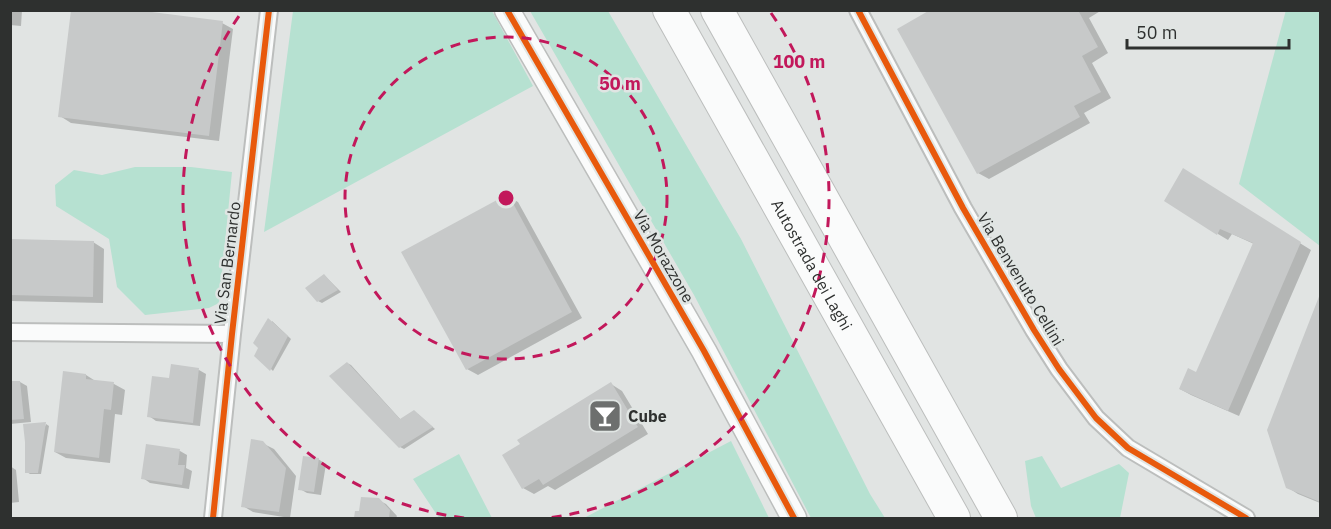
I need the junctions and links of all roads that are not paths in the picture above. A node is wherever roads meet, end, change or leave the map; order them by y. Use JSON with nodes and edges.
{"nodes":[{"id":1,"x":269,"y":10,"type":"edge"},
{"id":2,"x":507,"y":10,"type":"edge"},
{"id":3,"x":669,"y":10,"type":"edge"},
{"id":4,"x":717,"y":10,"type":"edge"},
{"id":5,"x":858,"y":10,"type":"edge"},
{"id":6,"x":10,"y":332,"type":"edge"},
{"id":7,"x":232,"y":334,"type":"junction"},
{"id":8,"x":213,"y":519,"type":"edge"},
{"id":9,"x":794,"y":519,"type":"edge"},
{"id":10,"x":954,"y":519,"type":"edge"},
{"id":11,"x":1001,"y":519,"type":"edge"},
{"id":12,"x":1246,"y":519,"type":"edge"}],
"edges":[{"from":1,"to":7,"type":"street","name":"Via San Bernardo"},
{"from":2,"to":9,"type":"street","name":"Via Morazzone"},
{"from":3,"to":10,"type":"highway","name":"Autostrada dei Laghi"},
{"from":4,"to":11,"type":"highway"},
{"from":5,"to":12,"type":"street","name":"Via Benvenuto Cellini"},
{"from":6,"to":7,"type":"street"},
{"from":7,"to":8,"type":"street","name":"Via San Bernardo"}]}
